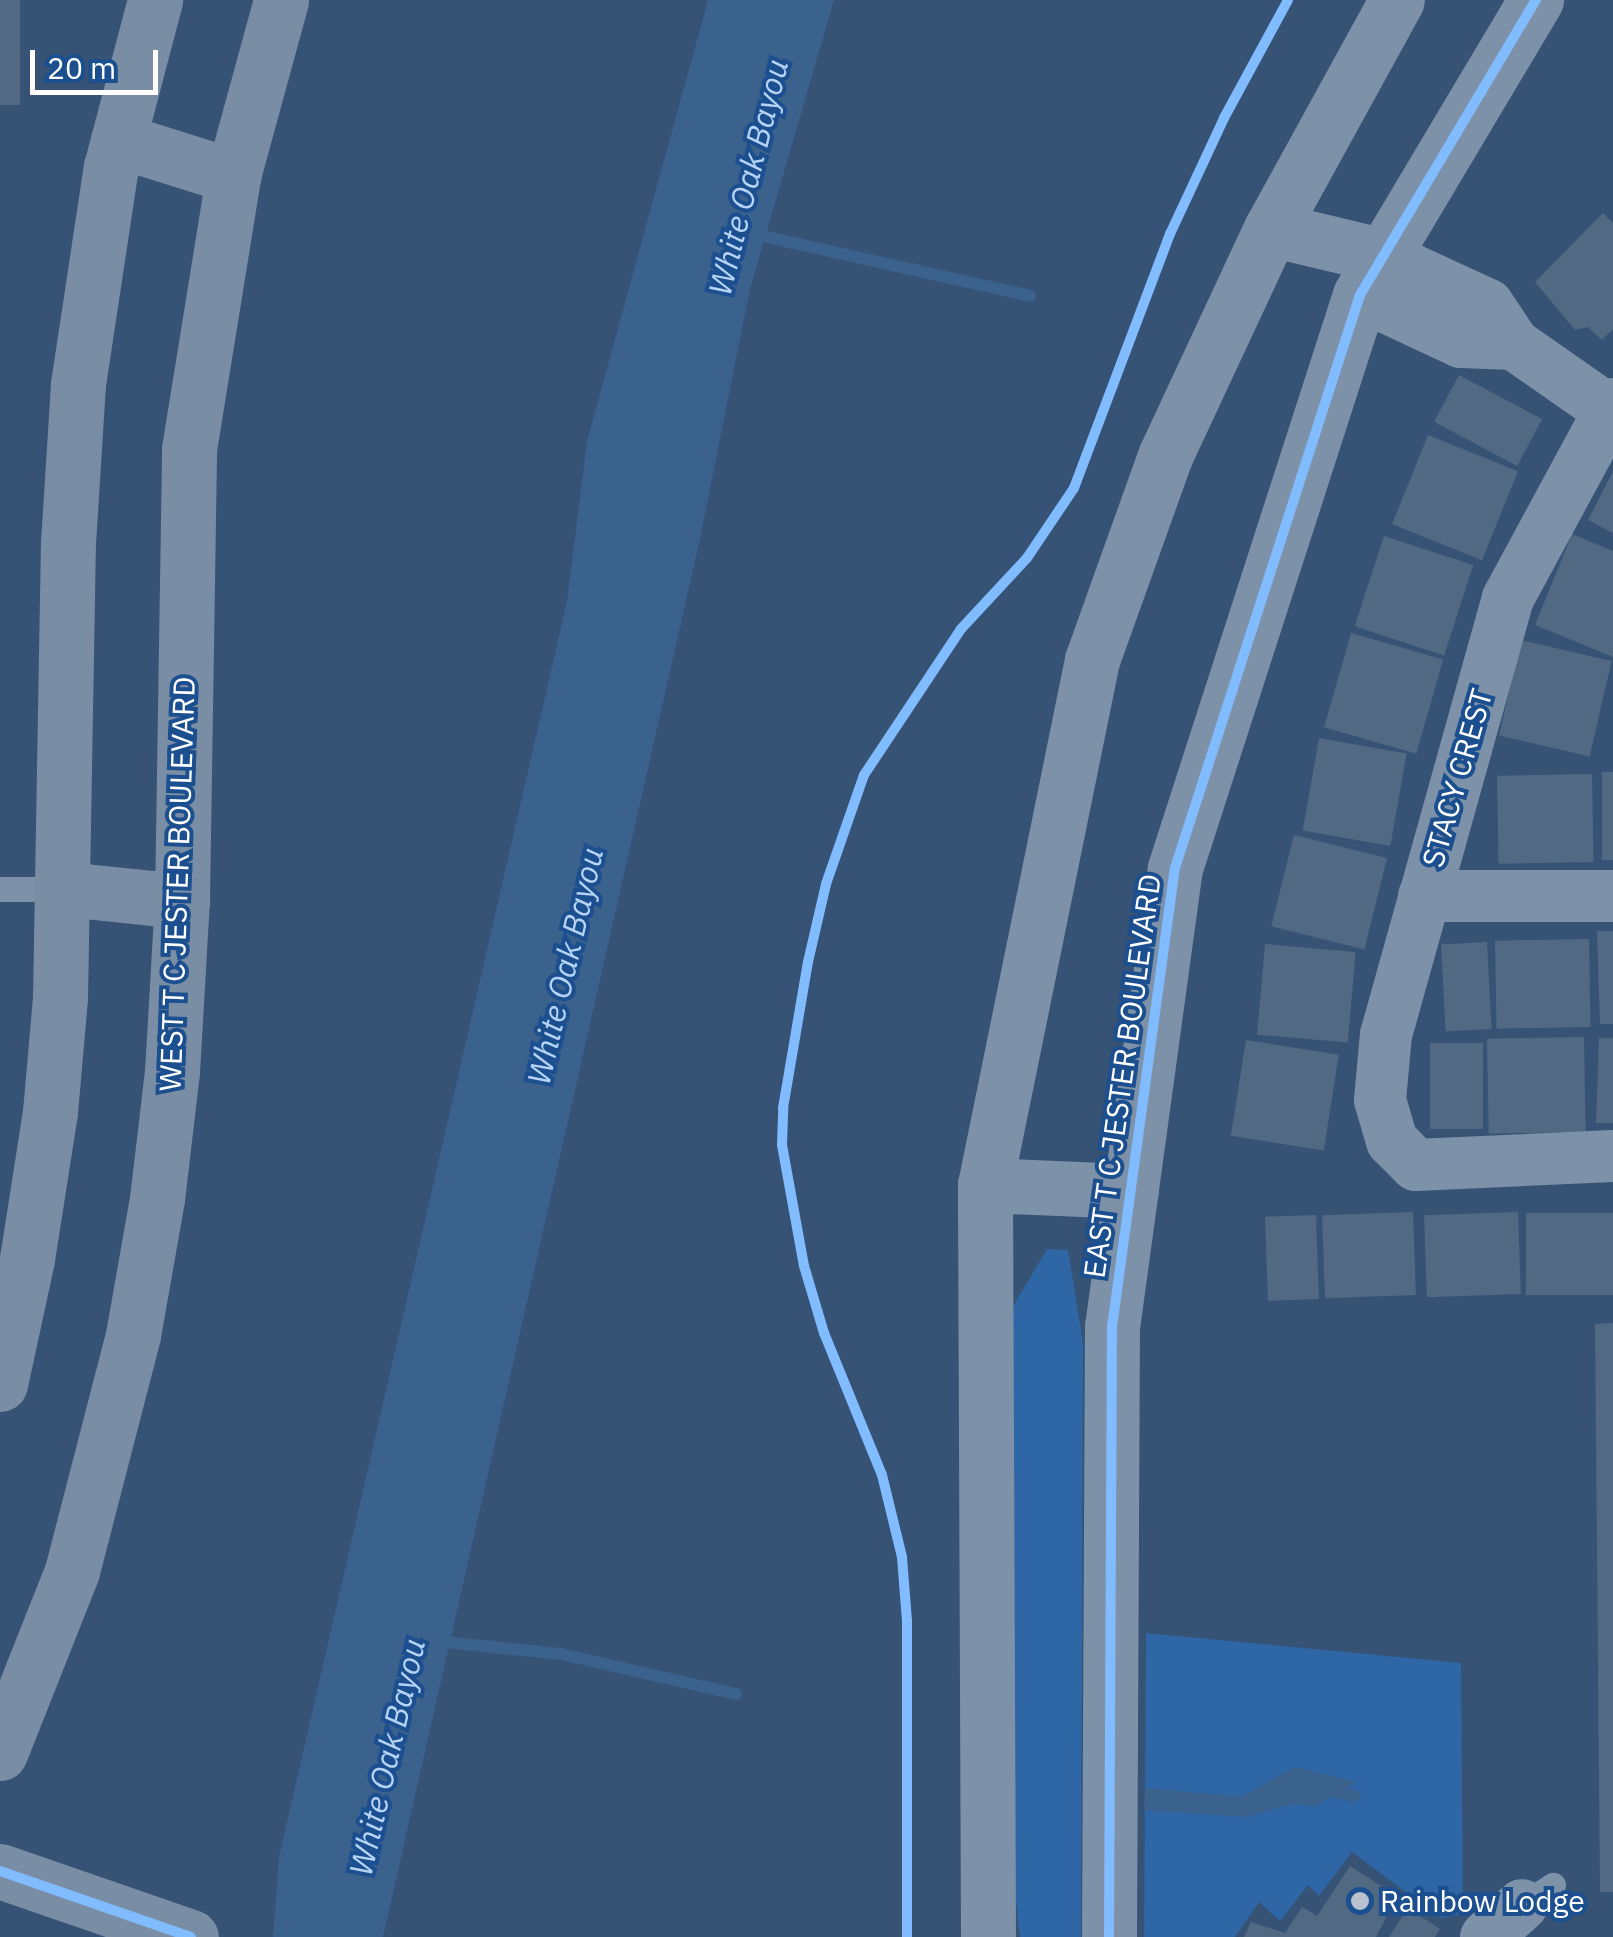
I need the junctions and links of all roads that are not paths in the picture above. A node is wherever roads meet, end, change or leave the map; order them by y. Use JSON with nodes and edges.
{"nodes":[{"id":1,"x":155,"y":0,"type":"edge"},
{"id":2,"x":280,"y":0,"type":"edge"},
{"id":3,"x":1397,"y":0,"type":"edge"},
{"id":4,"x":1536,"y":0,"type":"edge"},
{"id":5,"x":118,"y":140,"type":"junction"},
{"id":6,"x":233,"y":176,"type":"junction"},
{"id":7,"x":1271,"y":229,"type":"junction"},
{"id":8,"x":1370,"y":275,"type":"junction"},
{"id":9,"x":1610,"y":406,"type":"edge"},
{"id":10,"x":0,"y":889,"type":"edge"},
{"id":11,"x":65,"y":889,"type":"junction"},
{"id":12,"x":1424,"y":896,"type":"junction"},
{"id":13,"x":1613,"y":896,"type":"edge"},
{"id":14,"x":182,"y":901,"type":"junction"},
{"id":15,"x":1613,"y":1156,"type":"edge"},
{"id":16,"x":984,"y":1185,"type":"junction"},
{"id":17,"x":1131,"y":1191,"type":"junction"},
{"id":18,"x":0,"y":1384,"type":"edge"},
{"id":19,"x":0,"y":1752,"type":"edge"},
{"id":20,"x":0,"y":1870,"type":"edge"},
{"id":21,"x":184,"y":1934,"type":"edge"},
{"id":22,"x":988,"y":1937,"type":"edge"},
{"id":23,"x":1110,"y":1937,"type":"edge"}],
"edges":[{"from":1,"to":5,"type":"main road"},
{"from":2,"to":6,"type":"main road","name":"WEST T C JESTER BOULEVARD"},
{"from":3,"to":7,"type":"street"},
{"from":4,"to":8,"type":"street","name":"EAST T C JESTER BOULEVARD"},
{"from":5,"to":6,"type":"main road"},
{"from":5,"to":11,"type":"main road"},
{"from":6,"to":14,"type":"main road","name":"WEST T C JESTER BOULEVARD"},
{"from":7,"to":8,"type":"street"},
{"from":7,"to":16,"type":"street"},
{"from":8,"to":9,"type":"street"},
{"from":8,"to":17,"type":"street","name":"EAST T C JESTER BOULEVARD"},
{"from":9,"to":12,"type":"street","name":"STACY CREST"},
{"from":10,"to":11,"type":"lane"},
{"from":11,"to":14,"type":"main road"},
{"from":11,"to":18,"type":"main road"},
{"from":12,"to":13,"type":"street"},
{"from":12,"to":15,"type":"street","name":"STACY CREST"},
{"from":14,"to":19,"type":"main road","name":"WEST T C JESTER BOULEVARD"},
{"from":16,"to":17,"type":"street"},
{"from":16,"to":22,"type":"street"},
{"from":17,"to":23,"type":"street","name":"EAST T C JESTER BOULEVARD"},
{"from":20,"to":21,"type":"main road"}]}
